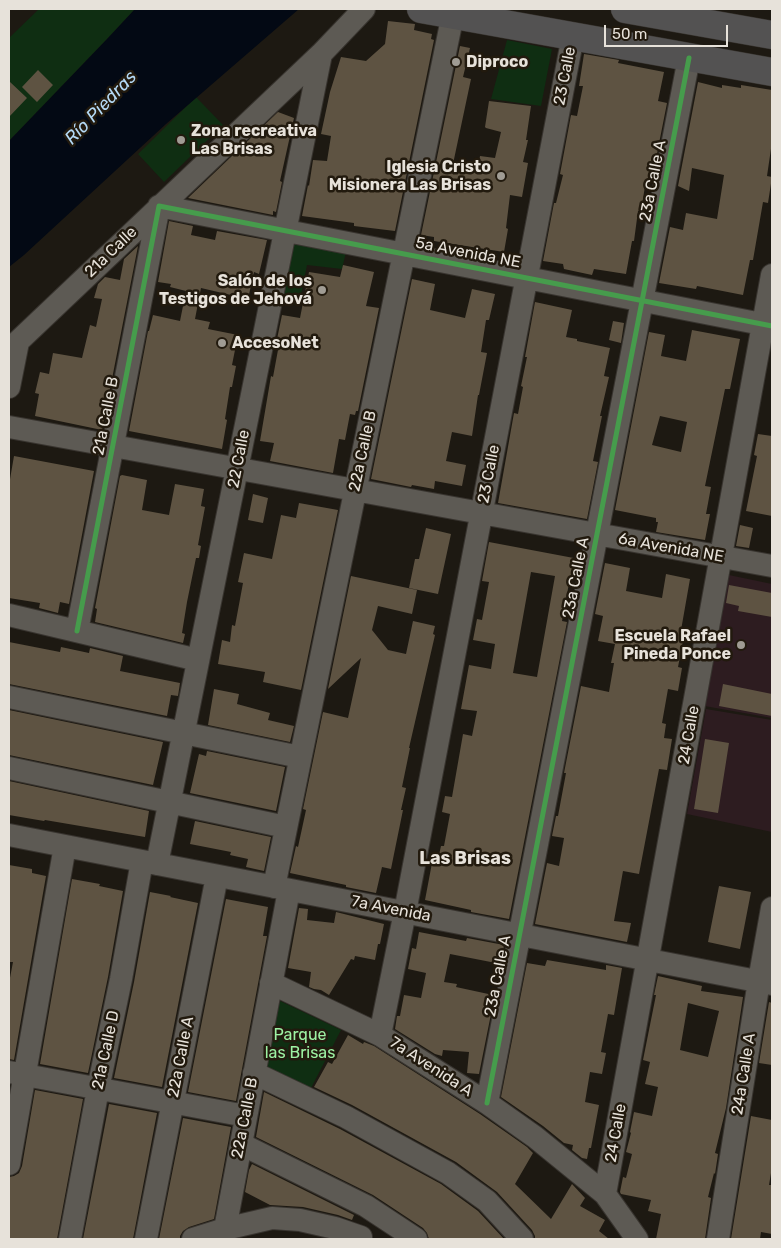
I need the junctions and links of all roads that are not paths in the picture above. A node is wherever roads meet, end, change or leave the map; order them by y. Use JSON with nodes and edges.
{"nodes":[{"id":1,"x":364,"y":9,"type":"edge"},
{"id":2,"x":421,"y":9,"type":"edge"},
{"id":3,"x":625,"y":9,"type":"edge"},
{"id":4,"x":452,"y":14,"type":"junction"},
{"id":5,"x":772,"y":35,"type":"edge"},
{"id":6,"x":573,"y":36,"type":"junction"},
{"id":7,"x":321,"y":54,"type":"junction"},
{"id":8,"x":689,"y":58,"type":"junction"},
{"id":9,"x":772,"y":72,"type":"edge"},
{"id":10,"x":160,"y":206,"type":"junction"},
{"id":11,"x":285,"y":230,"type":"junction"},
{"id":12,"x":404,"y":254,"type":"junction"},
{"id":13,"x":772,"y":275,"type":"edge"},
{"id":14,"x":526,"y":277,"type":"junction"},
{"id":15,"x":642,"y":300,"type":"junction"},
{"id":16,"x":768,"y":325,"type":"edge"},
{"id":17,"x":14,"y":346,"type":"edge"},
{"id":18,"x":9,"y":387,"type":"edge"},
{"id":19,"x":9,"y":427,"type":"edge"},
{"id":20,"x":113,"y":446,"type":"junction"},
{"id":21,"x":237,"y":469,"type":"junction"},
{"id":22,"x":355,"y":490,"type":"junction"},
{"id":23,"x":482,"y":513,"type":"junction"},
{"id":24,"x":597,"y":534,"type":"junction"},
{"id":25,"x":721,"y":557,"type":"junction"},
{"id":26,"x":772,"y":566,"type":"edge"},
{"id":27,"x":9,"y":615,"type":"edge"},
{"id":28,"x":77,"y":631,"type":"junction"},
{"id":29,"x":198,"y":660,"type":"junction"},
{"id":30,"x":9,"y":697,"type":"edge"},
{"id":31,"x":184,"y":732,"type":"junction"},
{"id":32,"x":300,"y":758,"type":"junction"},
{"id":33,"x":9,"y":768,"type":"edge"},
{"id":34,"x":170,"y":802,"type":"junction"},
{"id":35,"x":286,"y":826,"type":"junction"},
{"id":36,"x":9,"y":835,"type":"edge"},
{"id":37,"x":65,"y":846,"type":"junction"},
{"id":38,"x":149,"y":863,"type":"junction"},
{"id":39,"x":217,"y":876,"type":"junction"},
{"id":40,"x":281,"y":888,"type":"junction"},
{"id":41,"x":772,"y":908,"type":"edge"},
{"id":42,"x":405,"y":912,"type":"junction"},
{"id":43,"x":519,"y":934,"type":"junction"},
{"id":44,"x":648,"y":959,"type":"junction"},
{"id":45,"x":765,"y":982,"type":"edge"},
{"id":46,"x":271,"y":983,"type":"junction"},
{"id":47,"x":380,"y":1035,"type":"junction"},
{"id":48,"x":254,"y":1073,"type":"junction"},
{"id":49,"x":17,"y":1074,"type":"edge"},
{"id":50,"x":98,"y":1089,"type":"junction"},
{"id":51,"x":172,"y":1102,"type":"junction"},
{"id":52,"x":487,"y":1103,"type":"junction"},
{"id":53,"x":246,"y":1116,"type":"junction"},
{"id":54,"x":240,"y":1144,"type":"junction"},
{"id":55,"x":9,"y":1164,"type":"edge"},
{"id":56,"x":605,"y":1194,"type":"junction"},
{"id":57,"x":366,"y":1206,"type":"junction"},
{"id":58,"x":224,"y":1229,"type":"junction"},
{"id":59,"x":360,"y":1238,"type":"edge"},
{"id":60,"x":70,"y":1239,"type":"edge"},
{"id":61,"x":146,"y":1239,"type":"edge"},
{"id":62,"x":193,"y":1239,"type":"edge"},
{"id":63,"x":416,"y":1239,"type":"edge"},
{"id":64,"x":522,"y":1239,"type":"edge"},
{"id":65,"x":637,"y":1239,"type":"edge"},
{"id":66,"x":718,"y":1239,"type":"edge"}],
"edges":[{"from":1,"to":7,"type":"street","name":"21a Calle"},
{"from":2,"to":4,"type":"main road"},
{"from":3,"to":5,"type":"main road"},
{"from":4,"to":6,"type":"main road"},
{"from":4,"to":12,"type":"street","name":"22a Calle B"},
{"from":6,"to":8,"type":"main road"},
{"from":6,"to":14,"type":"street","name":"23 Calle"},
{"from":7,"to":10,"type":"street","name":"21a Calle"},
{"from":7,"to":11,"type":"street","name":"22 Calle"},
{"from":8,"to":9,"type":"main road"},
{"from":8,"to":15,"type":"street","name":"23a Calle A"},
{"from":10,"to":11,"type":"street","name":"5a Avenida NE"},
{"from":10,"to":17,"type":"street","name":"21a Calle"},
{"from":10,"to":20,"type":"street","name":"21a Calle B"},
{"from":11,"to":12,"type":"street","name":"5a Avenida NE"},
{"from":11,"to":21,"type":"street","name":"22 Calle"},
{"from":12,"to":14,"type":"street","name":"5a Avenida NE"},
{"from":12,"to":22,"type":"street","name":"22a Calle B"},
{"from":13,"to":16,"type":"street","name":"24 Calle"},
{"from":14,"to":15,"type":"street","name":"5a Avenida NE"},
{"from":14,"to":23,"type":"street","name":"23 Calle"},
{"from":15,"to":16,"type":"street","name":"5a Avenida NE"},
{"from":15,"to":24,"type":"street","name":"23a Calle A"},
{"from":16,"to":25,"type":"street","name":"24 Calle"},
{"from":17,"to":18,"type":"street"},
{"from":19,"to":20,"type":"street","name":"6a Avenida NE"},
{"from":20,"to":21,"type":"street","name":"6a Avenida NE"},
{"from":20,"to":28,"type":"street","name":"21a Calle B"},
{"from":21,"to":22,"type":"street","name":"6a Avenida NE"},
{"from":21,"to":29,"type":"street","name":"22 Calle"},
{"from":22,"to":23,"type":"street","name":"6a Avenida NE"},
{"from":22,"to":32,"type":"street","name":"22a Calle B"},
{"from":23,"to":24,"type":"street","name":"6a Avenida NE"},
{"from":23,"to":42,"type":"street","name":"23 Calle"},
{"from":24,"to":25,"type":"street","name":"6a Avenida NE"},
{"from":24,"to":43,"type":"street","name":"23a Calle A"},
{"from":25,"to":26,"type":"street","name":"6a Avenida NE"},
{"from":25,"to":44,"type":"street","name":"24 Calle"},
{"from":27,"to":28,"type":"street"},
{"from":28,"to":29,"type":"street"},
{"from":29,"to":31,"type":"street","name":"22 Calle"},
{"from":30,"to":31,"type":"street"},
{"from":31,"to":32,"type":"street"},
{"from":31,"to":34,"type":"street","name":"22 Calle"},
{"from":32,"to":35,"type":"street","name":"22a Calle B"},
{"from":33,"to":34,"type":"street"},
{"from":34,"to":35,"type":"street"},
{"from":34,"to":38,"type":"street","name":"22 Calle"},
{"from":35,"to":40,"type":"street","name":"22a Calle B"},
{"from":36,"to":37,"type":"street","name":"7a Avenida"},
{"from":37,"to":38,"type":"street","name":"7a Avenida"},
{"from":37,"to":49,"type":"street"},
{"from":38,"to":39,"type":"street","name":"7a Avenida"},
{"from":38,"to":50,"type":"street","name":"21a Calle D"},
{"from":39,"to":40,"type":"street","name":"7a Avenida"},
{"from":39,"to":51,"type":"street","name":"22a Calle A"},
{"from":40,"to":42,"type":"street","name":"7a Avenida"},
{"from":40,"to":46,"type":"street","name":"22a Calle B"},
{"from":41,"to":45,"type":"street","name":"24a Calle A"},
{"from":42,"to":43,"type":"street","name":"7a Avenida"},
{"from":42,"to":47,"type":"street","name":"23 Calle"},
{"from":43,"to":44,"type":"street","name":"7a Avenida"},
{"from":43,"to":52,"type":"street","name":"23a Calle A"},
{"from":44,"to":45,"type":"street","name":"7a Avenida"},
{"from":44,"to":56,"type":"street","name":"24 Calle"},
{"from":45,"to":66,"type":"street","name":"24a Calle A"},
{"from":46,"to":47,"type":"street","name":"7a Avenida A"},
{"from":46,"to":48,"type":"street","name":"22a Calle B"},
{"from":47,"to":52,"type":"street","name":"7a Avenida A"},
{"from":48,"to":53,"type":"street","name":"22a Calle B"},
{"from":48,"to":64,"type":"street"},
{"from":49,"to":50,"type":"street"},
{"from":49,"to":55,"type":"street"},
{"from":50,"to":51,"type":"street"},
{"from":50,"to":60,"type":"street","name":"21a Calle D"},
{"from":51,"to":53,"type":"street"},
{"from":51,"to":61,"type":"street","name":"22a Calle A"},
{"from":52,"to":56,"type":"street","name":"7a Avenida A"},
{"from":53,"to":54,"type":"street","name":"22a Calle B"},
{"from":54,"to":57,"type":"street"},
{"from":54,"to":58,"type":"street","name":"22a Calle B"},
{"from":56,"to":65,"type":"street","name":"7a Avenida A"},
{"from":57,"to":59,"type":"street"},
{"from":57,"to":63,"type":"street"},
{"from":58,"to":59,"type":"street"},
{"from":58,"to":62,"type":"street"}]}
